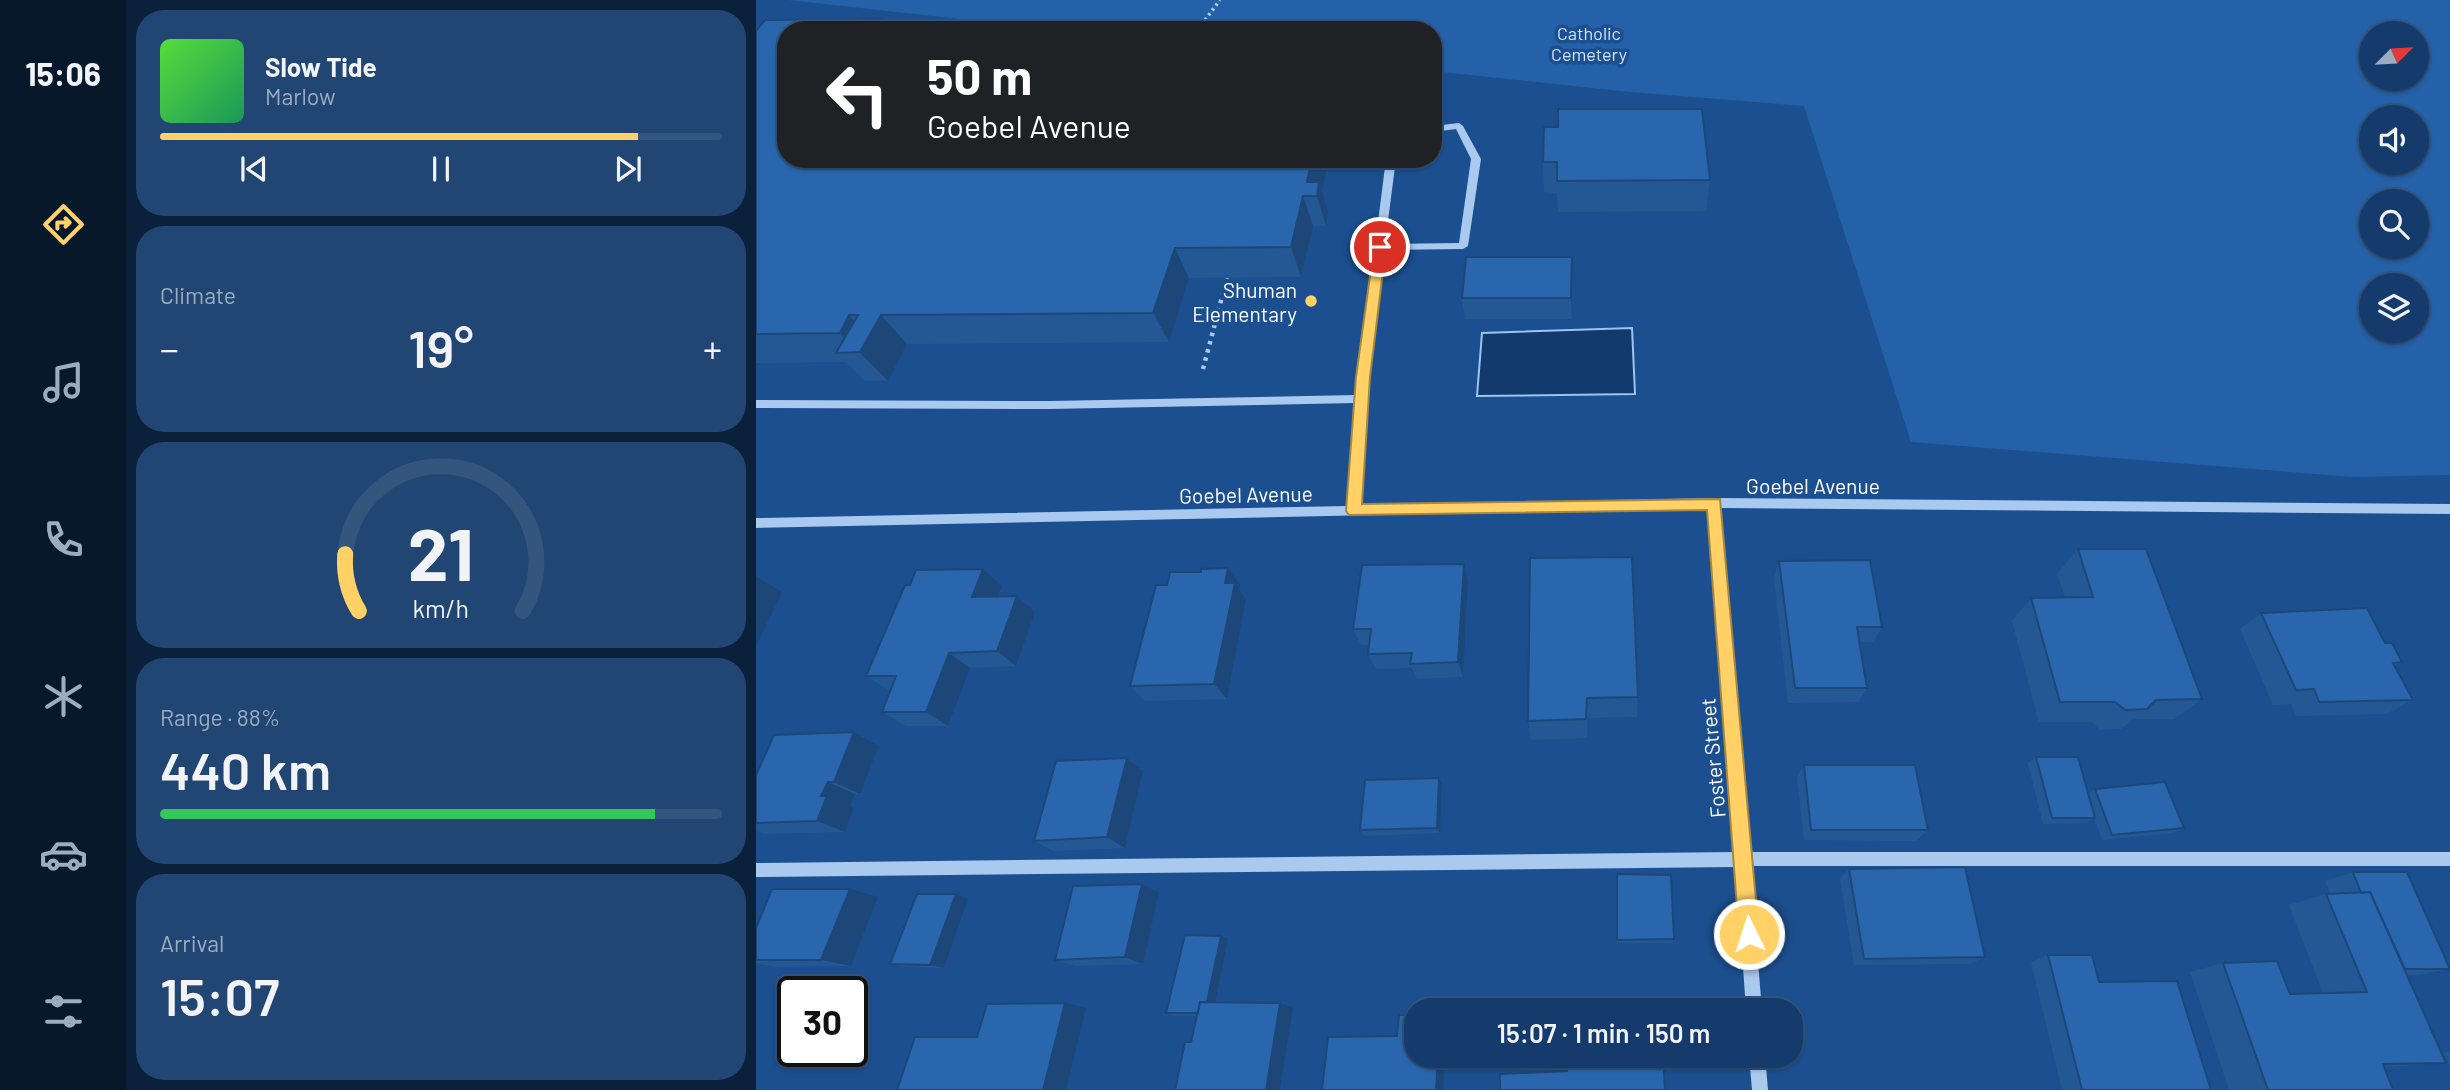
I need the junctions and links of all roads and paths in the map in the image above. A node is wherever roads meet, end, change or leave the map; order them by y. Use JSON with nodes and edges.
{"nodes":[{"id":1,"x":1220,"y":0,"type":"edge"},
{"id":2,"x":1205,"y":20,"type":"dead end"},
{"id":3,"x":1442,"y":128,"type":"edge"},
{"id":4,"x":1390,"y":168,"type":"edge"},
{"id":5,"x":1380,"y":247,"type":"junction"},
{"id":6,"x":1227,"y":278,"type":"edge"},
{"id":7,"x":1203,"y":369,"type":"dead end"},
{"id":8,"x":1362,"y":399,"type":"junction"},
{"id":9,"x":756,"y":404,"type":"edge"},
{"id":10,"x":1714,"y":503,"type":"junction"},
{"id":11,"x":2450,"y":509,"type":"edge"},
{"id":12,"x":1354,"y":511,"type":"junction"},
{"id":13,"x":756,"y":523,"type":"edge"},
{"id":14,"x":1743,"y":859,"type":"junction"},
{"id":15,"x":2450,"y":859,"type":"edge"},
{"id":16,"x":756,"y":870,"type":"edge"},
{"id":17,"x":1753,"y":998,"type":"edge"},
{"id":18,"x":1758,"y":1068,"type":"edge"},
{"id":19,"x":1760,"y":1090,"type":"edge"}],
"edges":[{"from":1,"to":2,"type":"path"},
{"from":3,"to":5,"type":"street"},
{"from":4,"to":5,"type":"street"},
{"from":5,"to":8,"type":"street"},
{"from":6,"to":7,"type":"path"},
{"from":8,"to":9,"type":"street"},
{"from":8,"to":12,"type":"street"},
{"from":10,"to":11,"type":"street","name":"Goebel Avenue"},
{"from":10,"to":12,"type":"street","name":"Goebel Avenue"},
{"from":10,"to":14,"type":"street","name":"Foster Street"},
{"from":12,"to":13,"type":"street","name":"Goebel Avenue"},
{"from":14,"to":15,"type":"street"},
{"from":14,"to":16,"type":"street"},
{"from":14,"to":17,"type":"street","name":"Foster Street"},
{"from":18,"to":19,"type":"street"}]}
